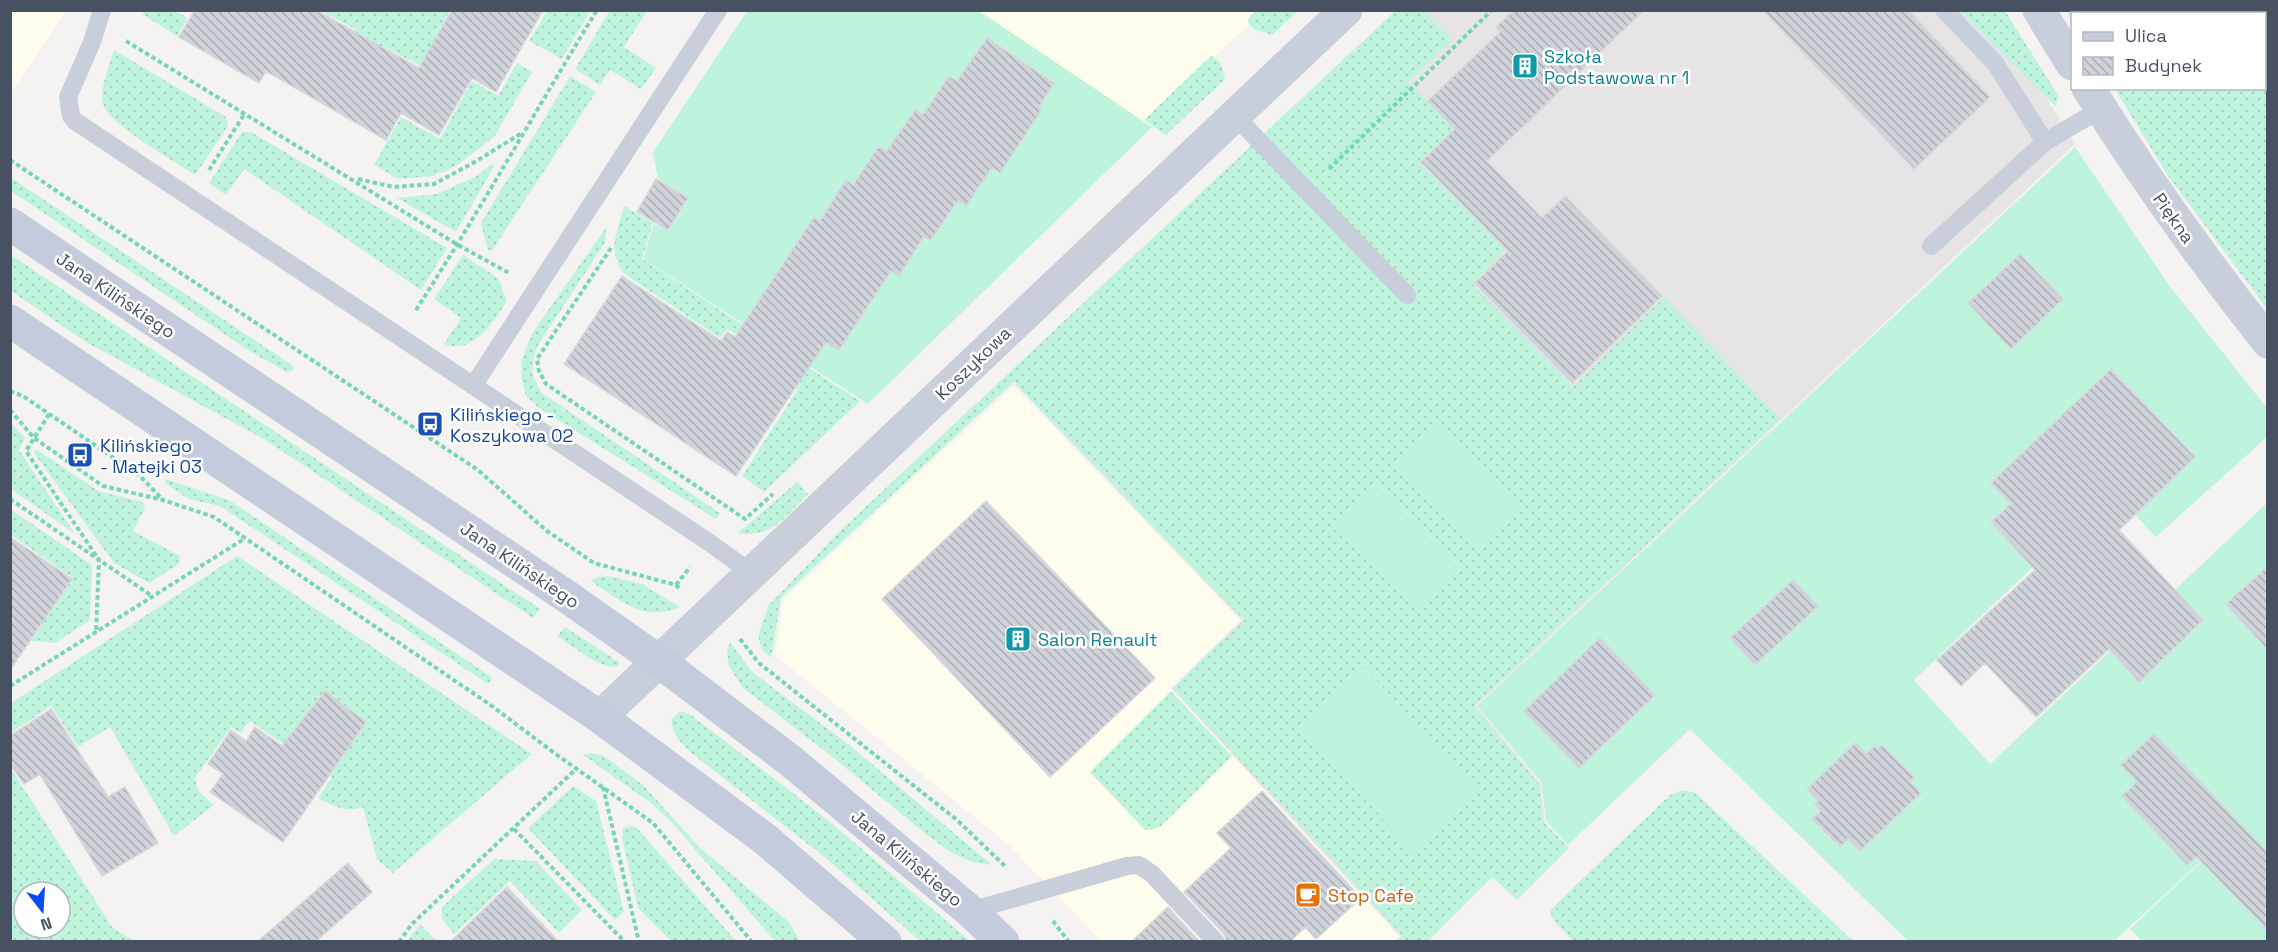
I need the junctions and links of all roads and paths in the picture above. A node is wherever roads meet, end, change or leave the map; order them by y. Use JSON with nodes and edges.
{"nodes":[{"id":1,"x":597,"y":10,"type":"edge"},
{"id":2,"x":718,"y":10,"type":"edge"},
{"id":3,"x":1346,"y":10,"type":"edge"},
{"id":4,"x":1944,"y":10,"type":"edge"},
{"id":5,"x":2039,"y":10,"type":"edge"},
{"id":6,"x":1489,"y":11,"type":"edge"},
{"id":7,"x":100,"y":17,"type":"edge"},
{"id":8,"x":2071,"y":61,"type":"edge"},
{"id":9,"x":2095,"y":99,"type":"edge"},
{"id":10,"x":245,"y":113,"type":"junction"},
{"id":11,"x":1234,"y":116,"type":"junction"},
{"id":12,"x":522,"y":133,"type":"junction"},
{"id":13,"x":2045,"y":142,"type":"junction"},
{"id":14,"x":10,"y":160,"type":"edge"},
{"id":15,"x":353,"y":178,"type":"junction"},
{"id":16,"x":1306,"y":190,"type":"junction"},
{"id":17,"x":191,"y":198,"type":"junction"},
{"id":18,"x":10,"y":224,"type":"edge"},
{"id":19,"x":458,"y":245,"type":"junction"},
{"id":20,"x":1931,"y":246,"type":"dead end"},
{"id":21,"x":611,"y":248,"type":"dead end"},
{"id":22,"x":536,"y":288,"type":"junction"},
{"id":23,"x":1407,"y":295,"type":"dead end"},
{"id":24,"x":10,"y":321,"type":"edge"},
{"id":25,"x":400,"y":336,"type":"junction"},
{"id":26,"x":2268,"y":342,"type":"edge"},
{"id":27,"x":473,"y":386,"type":"junction"},
{"id":28,"x":10,"y":392,"type":"edge"},
{"id":29,"x":10,"y":410,"type":"edge"},
{"id":30,"x":49,"y":414,"type":"junction"},
{"id":31,"x":34,"y":438,"type":"junction"},
{"id":32,"x":779,"y":488,"type":"dead end"},
{"id":33,"x":10,"y":499,"type":"edge"},
{"id":34,"x":163,"y":500,"type":"junction"},
{"id":35,"x":244,"y":539,"type":"junction"},
{"id":36,"x":99,"y":560,"type":"junction"},
{"id":37,"x":753,"y":574,"type":"junction"},
{"id":38,"x":153,"y":596,"type":"junction"},
{"id":39,"x":711,"y":612,"type":"junction"},
{"id":40,"x":96,"y":632,"type":"junction"},
{"id":41,"x":660,"y":662,"type":"junction"},
{"id":42,"x":10,"y":686,"type":"edge"},
{"id":43,"x":600,"y":717,"type":"junction"},
{"id":44,"x":577,"y":768,"type":"junction"},
{"id":45,"x":603,"y":787,"type":"junction"},
{"id":46,"x":514,"y":828,"type":"junction"},
{"id":47,"x":1029,"y":895,"type":"junction"},
{"id":48,"x":970,"y":911,"type":"junction"},
{"id":49,"x":399,"y":942,"type":"edge"},
{"id":50,"x":625,"y":942,"type":"edge"},
{"id":51,"x":639,"y":942,"type":"edge"},
{"id":52,"x":752,"y":942,"type":"edge"},
{"id":53,"x":885,"y":942,"type":"edge"},
{"id":54,"x":1003,"y":942,"type":"edge"},
{"id":55,"x":1070,"y":942,"type":"edge"},
{"id":56,"x":1216,"y":942,"type":"edge"}],
"edges":[{"from":1,"to":12,"type":"path"},
{"from":2,"to":22,"type":"lane"},
{"from":3,"to":11,"type":"street","name":"Koszykowa"},
{"from":4,"to":13,"type":"lane"},
{"from":5,"to":8,"type":"street"},
{"from":6,"to":16,"type":"path"},
{"from":7,"to":10,"type":"path"},
{"from":7,"to":17,"type":"lane"},
{"from":9,"to":13,"type":"lane"},
{"from":9,"to":26,"type":"street","name":"Piękna"},
{"from":10,"to":15,"type":"path"},
{"from":10,"to":17,"type":"path"},
{"from":11,"to":16,"type":"lane"},
{"from":11,"to":37,"type":"street","name":"Koszykowa"},
{"from":12,"to":15,"type":"path"},
{"from":12,"to":19,"type":"path"},
{"from":13,"to":20,"type":"lane"},
{"from":14,"to":39,"type":"path"},
{"from":15,"to":19,"type":"path"},
{"from":16,"to":23,"type":"lane"},
{"from":17,"to":25,"type":"lane"},
{"from":18,"to":41,"type":"street","name":"Jana Kilińskiego"},
{"from":19,"to":22,"type":"path"},
{"from":19,"to":25,"type":"path"},
{"from":21,"to":32,"type":"path"},
{"from":22,"to":27,"type":"lane"},
{"from":24,"to":43,"type":"street"},
{"from":25,"to":27,"type":"lane"},
{"from":27,"to":37,"type":"lane"},
{"from":28,"to":30,"type":"path"},
{"from":29,"to":31,"type":"path"},
{"from":30,"to":31,"type":"path"},
{"from":30,"to":34,"type":"path"},
{"from":31,"to":34,"type":"path"},
{"from":31,"to":36,"type":"path"},
{"from":33,"to":36,"type":"path"},
{"from":34,"to":35,"type":"path"},
{"from":35,"to":38,"type":"path"},
{"from":35,"to":44,"type":"path"},
{"from":36,"to":38,"type":"path"},
{"from":36,"to":40,"type":"path"},
{"from":37,"to":39,"type":"street","name":"Koszykowa"},
{"from":38,"to":40,"type":"path"},
{"from":39,"to":41,"type":"street","name":"Koszykowa"},
{"from":39,"to":47,"type":"path"},
{"from":40,"to":42,"type":"path"},
{"from":41,"to":43,"type":"street","name":"Koszykowa"},
{"from":41,"to":48,"type":"street","name":"Jana Kilińskiego"},
{"from":43,"to":53,"type":"street"},
{"from":44,"to":45,"type":"path"},
{"from":44,"to":46,"type":"path"},
{"from":45,"to":51,"type":"path"},
{"from":45,"to":52,"type":"path"},
{"from":46,"to":49,"type":"path"},
{"from":46,"to":50,"type":"path"},
{"from":47,"to":48,"type":"lane"},
{"from":47,"to":55,"type":"path"},
{"from":47,"to":56,"type":"lane"},
{"from":48,"to":54,"type":"street","name":"Jana Kilińskiego"}]}
